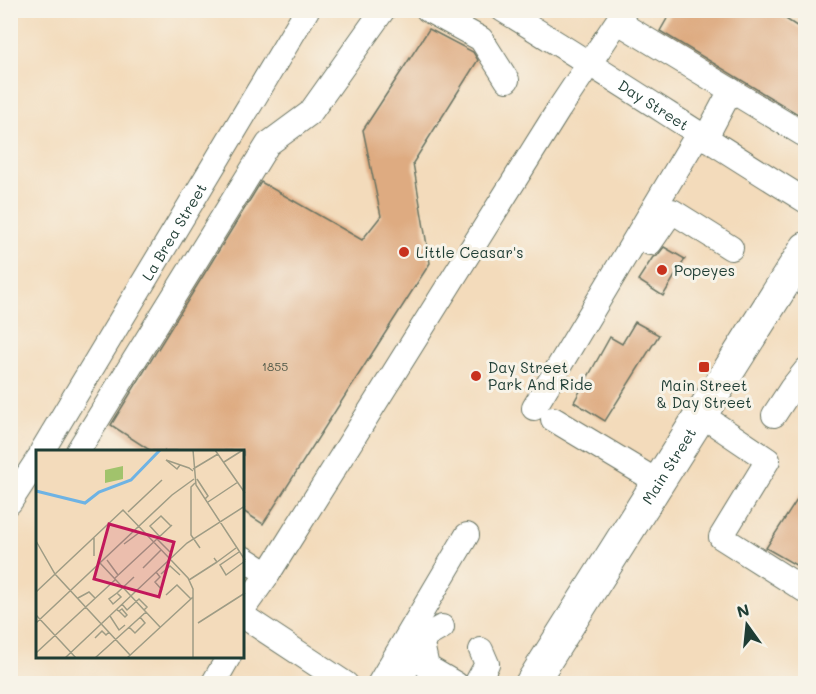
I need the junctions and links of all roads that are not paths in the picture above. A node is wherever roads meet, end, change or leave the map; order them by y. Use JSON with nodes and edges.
{"nodes":[{"id":1,"x":307,"y":10,"type":"edge"},
{"id":2,"x":383,"y":10,"type":"edge"},
{"id":3,"x":428,"y":10,"type":"edge"},
{"id":4,"x":503,"y":10,"type":"edge"},
{"id":5,"x":622,"y":16,"type":"edge"},
{"id":6,"x":591,"y":63,"type":"junction"},
{"id":7,"x":507,"y":80,"type":"dead end"},
{"id":8,"x":731,"y":90,"type":"junction"},
{"id":9,"x":803,"y":134,"type":"dead end"},
{"id":10,"x":701,"y":137,"type":"junction"},
{"id":11,"x":806,"y":201,"type":"edge"},
{"id":12,"x":731,"y":248,"type":"dead end"},
{"id":13,"x":806,"y":248,"type":"edge"},
{"id":14,"x":616,"y":295,"type":"dead end"},
{"id":15,"x":806,"y":370,"type":"edge"},
{"id":16,"x":700,"y":414,"type":"junction"},
{"id":17,"x":774,"y":415,"type":"dead end"},
{"id":18,"x":43,"y":450,"type":"edge"},
{"id":19,"x":79,"y":450,"type":"edge"},
{"id":20,"x":36,"y":464,"type":"edge"},
{"id":21,"x":658,"y":482,"type":"junction"},
{"id":22,"x":23,"y":493,"type":"edge"},
{"id":23,"x":467,"y":535,"type":"dead end"},
{"id":24,"x":244,"y":559,"type":"edge"},
{"id":25,"x":268,"y":574,"type":"junction"},
{"id":26,"x":806,"y":591,"type":"edge"},
{"id":27,"x":245,"y":620,"type":"edge"},
{"id":28,"x":442,"y":627,"type":"dead end"},
{"id":29,"x":421,"y":639,"type":"junction"},
{"id":30,"x":481,"y":650,"type":"dead end"},
{"id":31,"x":228,"y":658,"type":"edge"},
{"id":32,"x":213,"y":684,"type":"edge"},
{"id":33,"x":346,"y":684,"type":"edge"},
{"id":34,"x":379,"y":684,"type":"edge"},
{"id":35,"x":407,"y":684,"type":"edge"},
{"id":36,"x":456,"y":684,"type":"edge"},
{"id":37,"x":476,"y":684,"type":"edge"},
{"id":38,"x":531,"y":684,"type":"edge"}],
"edges":[{"from":1,"to":18,"type":"street","name":"La Brea Street"},
{"from":2,"to":19,"type":"street"},
{"from":3,"to":7,"type":"street"},
{"from":4,"to":6,"type":"street","name":"Day Street"},
{"from":5,"to":6,"type":"street"},
{"from":5,"to":8,"type":"street"},
{"from":6,"to":10,"type":"street","name":"Day Street"},
{"from":6,"to":25,"type":"street"},
{"from":8,"to":9,"type":"street"},
{"from":8,"to":10,"type":"street"},
{"from":10,"to":11,"type":"street","name":"Day Street"},
{"from":10,"to":21,"type":"street"},
{"from":12,"to":14,"type":"street"},
{"from":13,"to":16,"type":"main road","name":"Main Street"},
{"from":15,"to":17,"type":"street"},
{"from":16,"to":21,"type":"main road","name":"Main Street"},
{"from":16,"to":26,"type":"street"},
{"from":20,"to":22,"type":"street"},
{"from":21,"to":38,"type":"main road","name":"Main Street"},
{"from":23,"to":34,"type":"street"},
{"from":24,"to":25,"type":"street"},
{"from":25,"to":27,"type":"street"},
{"from":27,"to":33,"type":"street"},
{"from":28,"to":29,"type":"street"},
{"from":29,"to":35,"type":"street"},
{"from":29,"to":36,"type":"street"},
{"from":30,"to":37,"type":"street"},
{"from":31,"to":32,"type":"street"}]}
